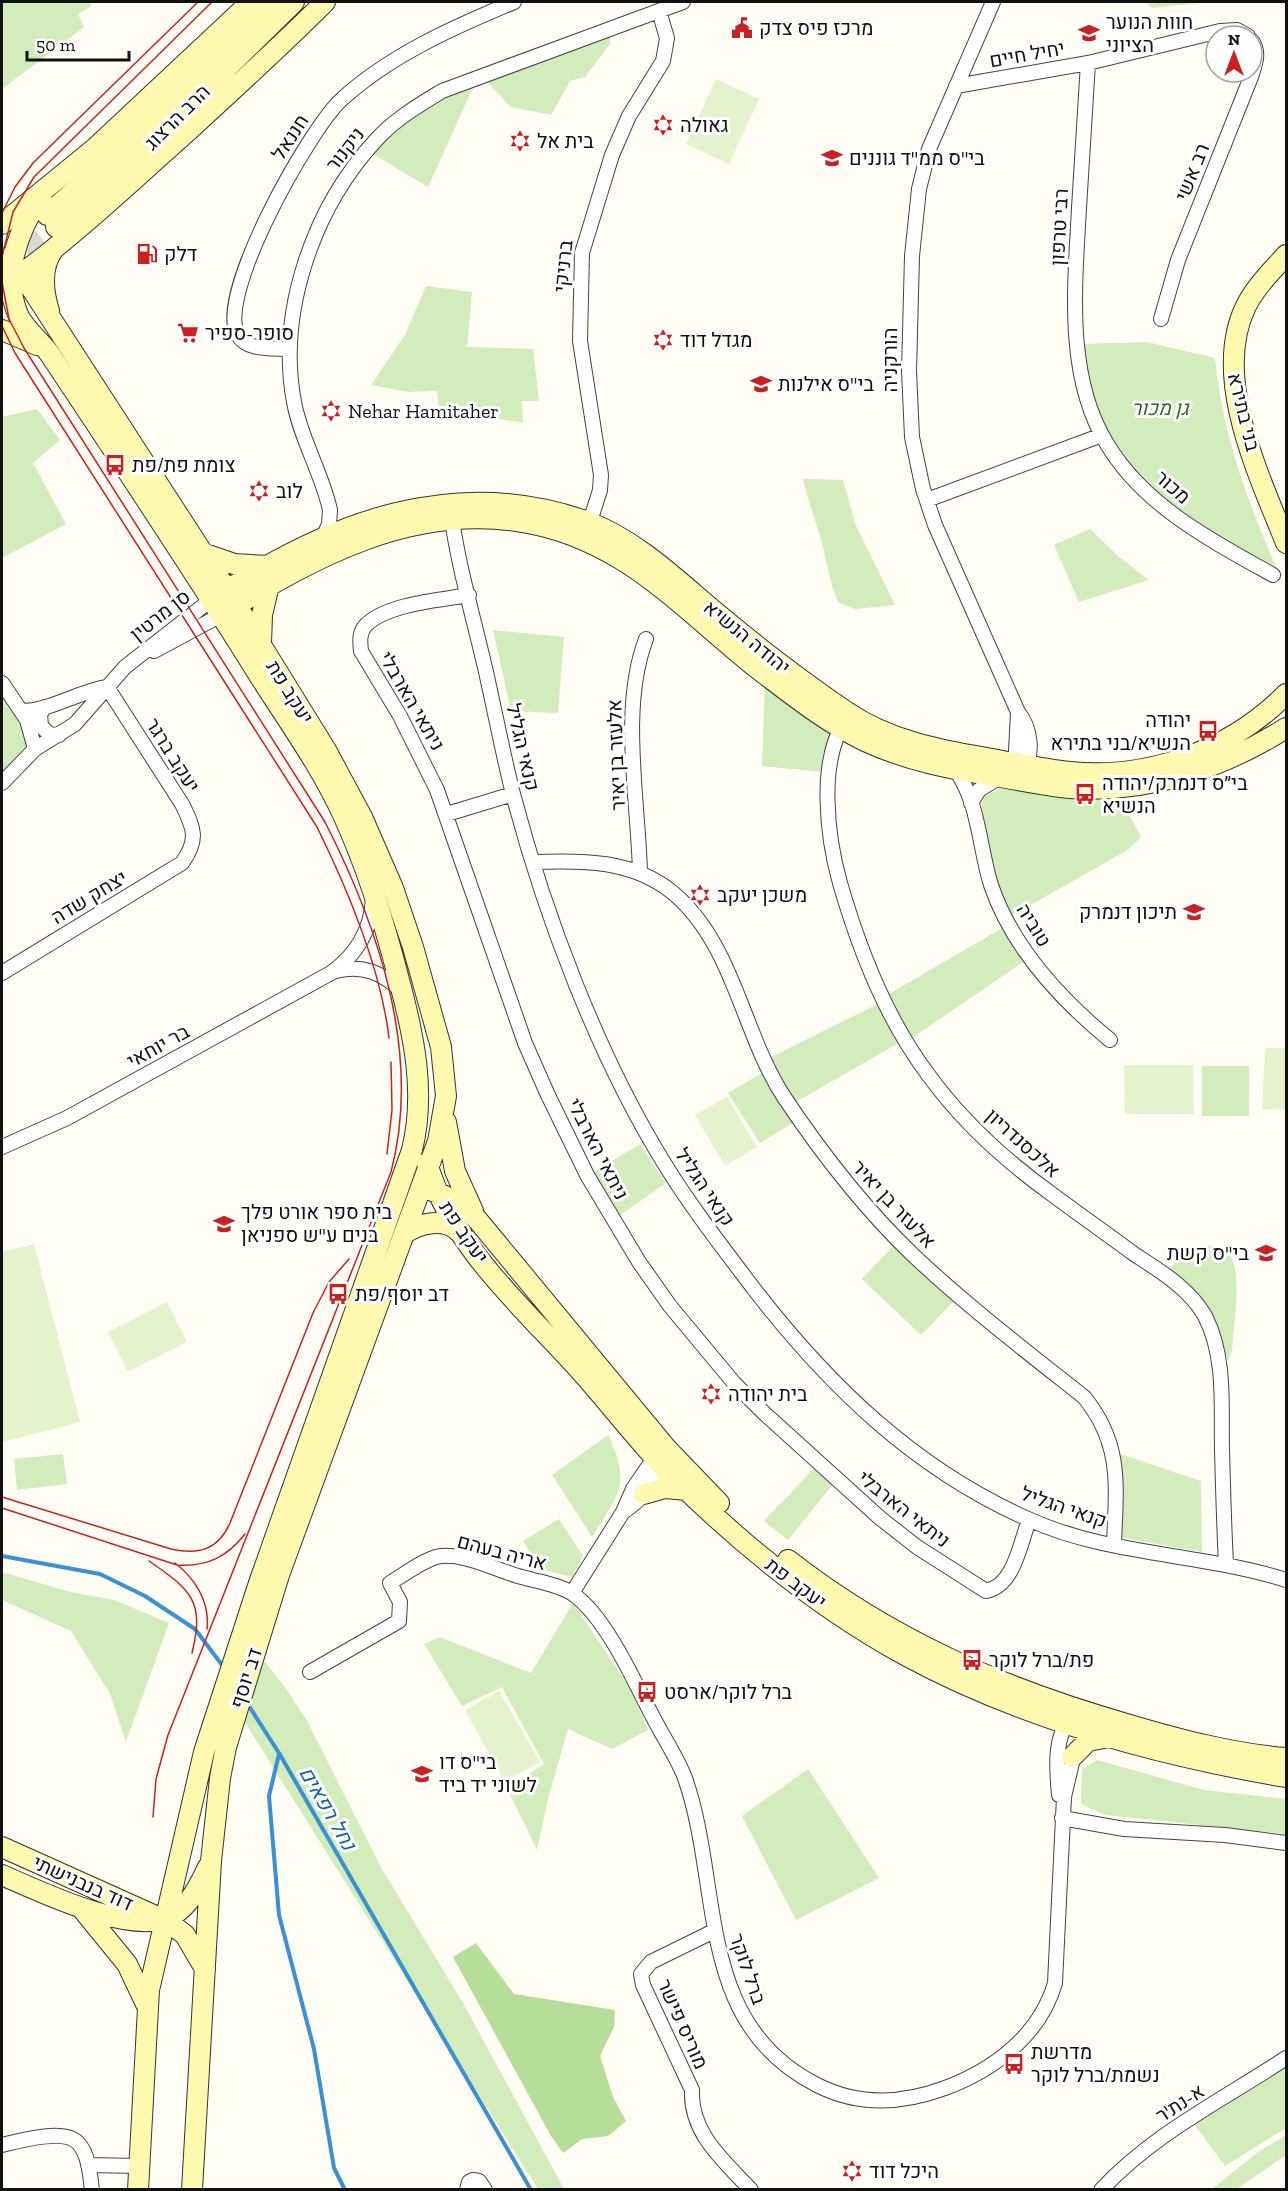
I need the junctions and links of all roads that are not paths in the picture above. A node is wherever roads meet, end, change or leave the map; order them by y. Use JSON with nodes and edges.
{"nodes":[{"id":1,"x":251,"y":2,"type":"edge"},
{"id":2,"x":270,"y":2,"type":"edge"},
{"id":3,"x":294,"y":2,"type":"edge"},
{"id":4,"x":325,"y":2,"type":"edge"},
{"id":5,"x":514,"y":2,"type":"edge"},
{"id":6,"x":683,"y":2,"type":"edge"},
{"id":7,"x":993,"y":2,"type":"edge"},
{"id":8,"x":659,"y":11,"type":"junction"},
{"id":9,"x":1204,"y":35,"type":"edge"},
{"id":10,"x":1088,"y":63,"type":"junction"},
{"id":11,"x":1248,"y":84,"type":"edge"},
{"id":12,"x":956,"y":87,"type":"junction"},
{"id":13,"x":42,"y":194,"type":"junction"},
{"id":14,"x":2,"y":224,"type":"edge"},
{"id":15,"x":55,"y":248,"type":"junction"},
{"id":16,"x":1287,"y":255,"type":"edge"},
{"id":17,"x":1287,"y":271,"type":"edge"},
{"id":18,"x":9,"y":272,"type":"edge"},
{"id":19,"x":1161,"y":319,"type":"dead end"},
{"id":20,"x":57,"y":329,"type":"junction"},
{"id":21,"x":2,"y":330,"type":"edge"},
{"id":22,"x":288,"y":349,"type":"junction"},
{"id":23,"x":49,"y":353,"type":"junction"},
{"id":24,"x":1085,"y":393,"type":"joint"},
{"id":25,"x":1102,"y":435,"type":"junction"},
{"id":26,"x":927,"y":500,"type":"junction"},
{"id":27,"x":328,"y":504,"type":"junction"},
{"id":28,"x":450,"y":511,"type":"junction"},
{"id":29,"x":1287,"y":511,"type":"edge"},
{"id":30,"x":360,"y":523,"type":"junction"},
{"id":31,"x":589,"y":531,"type":"junction"},
{"id":32,"x":323,"y":538,"type":"junction"},
{"id":33,"x":1287,"y":543,"type":"edge"},
{"id":34,"x":205,"y":554,"type":"junction"},
{"id":35,"x":269,"y":575,"type":"junction"},
{"id":36,"x":1273,"y":575,"type":"dead end"},
{"id":37,"x":469,"y":595,"type":"junction"},
{"id":38,"x":224,"y":602,"type":"junction"},
{"id":39,"x":646,"y":639,"type":"dead end"},
{"id":40,"x":261,"y":644,"type":"junction"},
{"id":41,"x":2,"y":682,"type":"edge"},
{"id":42,"x":107,"y":687,"type":"junction"},
{"id":43,"x":1287,"y":694,"type":"edge"},
{"id":44,"x":45,"y":706,"type":"junction"},
{"id":45,"x":21,"y":711,"type":"junction"},
{"id":46,"x":845,"y":721,"type":"junction"},
{"id":47,"x":1287,"y":728,"type":"edge"},
{"id":48,"x":59,"y":735,"type":"junction"},
{"id":49,"x":35,"y":749,"type":"junction"},
{"id":50,"x":954,"y":768,"type":"junction"},
{"id":51,"x":1015,"y":771,"type":"junction"},
{"id":52,"x":2,"y":783,"type":"edge"},
{"id":53,"x":513,"y":794,"type":"junction"},
{"id":54,"x":972,"y":803,"type":"junction"},
{"id":55,"x":447,"y":814,"type":"junction"},
{"id":56,"x":192,"y":849,"type":"joint"},
{"id":57,"x":534,"y":862,"type":"junction"},
{"id":58,"x":640,"y":872,"type":"junction"},
{"id":59,"x":373,"y":891,"type":"junction"},
{"id":60,"x":2,"y":973,"type":"edge"},
{"id":61,"x":331,"y":973,"type":"junction"},
{"id":62,"x":402,"y":991,"type":"junction"},
{"id":63,"x":1110,"y":1040,"type":"dead end"},
{"id":64,"x":445,"y":1111,"type":"junction"},
{"id":65,"x":417,"y":1122,"type":"junction"},
{"id":66,"x":2,"y":1147,"type":"edge"},
{"id":67,"x":428,"y":1168,"type":"junction"},
{"id":68,"x":428,"y":1192,"type":"junction"},
{"id":69,"x":388,"y":1215,"type":"junction"},
{"id":70,"x":479,"y":1221,"type":"junction"},
{"id":71,"x":459,"y":1232,"type":"junction"},
{"id":72,"x":404,"y":1234,"type":"junction"},
{"id":73,"x":661,"y":1458,"type":"junction"},
{"id":74,"x":687,"y":1490,"type":"junction"},
{"id":75,"x":644,"y":1494,"type":"junction"},
{"id":76,"x":623,"y":1512,"type":"junction"},
{"id":77,"x":1029,"y":1520,"type":"junction"},
{"id":78,"x":1114,"y":1544,"type":"junction"},
{"id":79,"x":1226,"y":1564,"type":"junction"},
{"id":80,"x":1287,"y":1580,"type":"edge"},
{"id":81,"x":572,"y":1593,"type":"junction"},
{"id":82,"x":252,"y":1630,"type":"junction"},
{"id":83,"x":310,"y":1672,"type":"dead end"},
{"id":84,"x":228,"y":1703,"type":"junction"},
{"id":85,"x":1076,"y":1721,"type":"junction"},
{"id":86,"x":1108,"y":1737,"type":"junction"},
{"id":87,"x":1072,"y":1757,"type":"junction"},
{"id":88,"x":1287,"y":1758,"type":"edge"},
{"id":89,"x":1287,"y":1777,"type":"edge"},
{"id":90,"x":1062,"y":1818,"type":"junction"},
{"id":91,"x":1287,"y":1844,"type":"edge"},
{"id":92,"x":2,"y":1847,"type":"edge"},
{"id":93,"x":211,"y":1861,"type":"junction"},
{"id":94,"x":2,"y":1875,"type":"edge"},
{"id":95,"x":83,"y":1910,"type":"junction"},
{"id":96,"x":164,"y":1918,"type":"junction"},
{"id":97,"x":714,"y":1931,"type":"junction"},
{"id":98,"x":206,"y":1971,"type":"junction"},
{"id":99,"x":147,"y":2006,"type":"junction"},
{"id":100,"x":1287,"y":2058,"type":"edge"},
{"id":101,"x":2,"y":2145,"type":"edge"},
{"id":102,"x":88,"y":2165,"type":"junction"},
{"id":103,"x":140,"y":2166,"type":"junction"},
{"id":104,"x":92,"y":2190,"type":"edge"},
{"id":105,"x":138,"y":2190,"type":"edge"},
{"id":106,"x":192,"y":2190,"type":"edge"},
{"id":107,"x":467,"y":2190,"type":"edge"},
{"id":108,"x":485,"y":2190,"type":"edge"},
{"id":109,"x":751,"y":2190,"type":"edge"},
{"id":110,"x":1101,"y":2190,"type":"edge"}],
"edges":[{"from":1,"to":13,"type":"main road"},
{"from":2,"to":3,"type":"main road","name":"הרב הרצוג"},
{"from":4,"to":15,"type":"main road"},
{"from":5,"to":22,"type":"street","name":"חננאל"},
{"from":6,"to":8,"type":"street","name":"ניקנור"},
{"from":7,"to":12,"type":"street","name":"הורקניה"},
{"from":8,"to":22,"type":"street","name":"ניקנור"},
{"from":8,"to":31,"type":"street","name":"ברניקי"},
{"from":9,"to":10,"type":"street","name":"יחיל חיים"},
{"from":10,"to":12,"type":"street","name":"יחיל חיים"},
{"from":10,"to":24,"type":"street","name":"רבי טרפון"},
{"from":11,"to":19,"type":"street","name":"רב אשי"},
{"from":12,"to":26,"type":"street","name":"הורקניה"},
{"from":13,"to":14,"type":"main road"},
{"from":13,"to":18,"type":"main road"},
{"from":15,"to":18,"type":"main road"},
{"from":15,"to":20,"type":"main road"},
{"from":16,"to":33,"type":"main road","name":"בני בתירא"},
{"from":17,"to":29,"type":"main road","name":"בני בתירא"},
{"from":18,"to":20,"type":"main road","name":"יעקב פת"},
{"from":18,"to":23,"type":"main road","name":"יעקב פת"},
{"from":20,"to":34,"type":"main road","name":"יעקב פת"},
{"from":21,"to":23,"type":"main road"},
{"from":22,"to":27,"type":"street","name":"ניקנור"},
{"from":23,"to":38,"type":"main road","name":"יעקב פת"},
{"from":24,"to":25,"type":"street","name":"מכור"},
{"from":25,"to":26,"type":"street"},
{"from":25,"to":36,"type":"street","name":"מכור"},
{"from":26,"to":51,"type":"street","name":"הורקניה"},
{"from":27,"to":30,"type":"street"},
{"from":27,"to":32,"type":"street","name":"ניקנור"},
{"from":28,"to":30,"type":"main road","name":"יהודה הנשיא"},
{"from":28,"to":31,"type":"main road","name":"יהודה הנשיא"},
{"from":28,"to":35,"type":"main road","name":"יהודה הנשיא"},
{"from":28,"to":37,"type":"street","name":"קנאי הגליל"},
{"from":30,"to":32,"type":"main road","name":"יהודה הנשיא"},
{"from":31,"to":46,"type":"main road","name":"יהודה הנשיא"},
{"from":32,"to":35,"type":"main road","name":"יהודה הנשיא"},
{"from":34,"to":35,"type":"main road"},
{"from":34,"to":38,"type":"main road","name":"יעקב פת"},
{"from":35,"to":38,"type":"main road","name":"יהודה הנשיא"},
{"from":35,"to":40,"type":"main road"},
{"from":37,"to":53,"type":"street","name":"קנאי הגליל"},
{"from":37,"to":55,"type":"street","name":"ניתאי הארבלי"},
{"from":38,"to":40,"type":"main road","name":"יעקב פת"},
{"from":38,"to":42,"type":"street","name":"סן מרטין"},
{"from":38,"to":59,"type":"main road","name":"יעקב פת"},
{"from":39,"to":58,"type":"street","name":"אלעזר בן יאיר"},
{"from":40,"to":64,"type":"main road","name":"יעקב פת"},
{"from":41,"to":45,"type":"street"},
{"from":42,"to":44,"type":"street"},
{"from":42,"to":48,"type":"street","name":"סן מרטין"},
{"from":42,"to":56,"type":"street","name":"יעקב ברגר"},
{"from":43,"to":51,"type":"main road","name":"יהודה הנשיא"},
{"from":44,"to":45,"type":"street"},
{"from":44,"to":48,"type":"street"},
{"from":45,"to":49,"type":"street"},
{"from":46,"to":50,"type":"main road","name":"יהודה הנשיא"},
{"from":46,"to":51,"type":"main road","name":"יהודה הנשיא"},
{"from":46,"to":79,"type":"street","name":"אלכסנדריון"},
{"from":47,"to":51,"type":"main road","name":"יהודה הנשיא"},
{"from":48,"to":49,"type":"street","name":"סן מרטין"},
{"from":49,"to":52,"type":"street","name":"סן מרטין"},
{"from":50,"to":51,"type":"main road","name":"יהודה הנשיא"},
{"from":50,"to":54,"type":"street","name":"טוביה"},
{"from":51,"to":54,"type":"street"},
{"from":53,"to":55,"type":"street"},
{"from":53,"to":57,"type":"street","name":"קנאי הגליל"},
{"from":54,"to":63,"type":"street","name":"טוביה"},
{"from":55,"to":77,"type":"street","name":"ניתאי הארבלי"},
{"from":56,"to":60,"type":"street","name":"יצחק שדה"},
{"from":57,"to":58,"type":"street","name":"אלעזר בן יאיר"},
{"from":57,"to":77,"type":"street","name":"קנאי הגליל"},
{"from":58,"to":78,"type":"street","name":"אלעזר בן יאיר"},
{"from":59,"to":61,"type":"street","name":"בר יוחאי"},
{"from":59,"to":62,"type":"main road","name":"יעקב פת"},
{"from":61,"to":62,"type":"street","name":"בר יוחאי"},
{"from":61,"to":66,"type":"street","name":"בר יוחאי"},
{"from":62,"to":65,"type":"main road","name":"יעקב פת"},
{"from":64,"to":67,"type":"main road","name":"יעקב פת"},
{"from":64,"to":70,"type":"main road"},
{"from":65,"to":67,"type":"main road","name":"יעקב פת"},
{"from":65,"to":69,"type":"main road","name":"יעקב פת"},
{"from":67,"to":68,"type":"main road","name":"יעקב פת"},
{"from":68,"to":69,"type":"main road","name":"יעקב פת"},
{"from":68,"to":70,"type":"main road","name":"יעקב פת"},
{"from":68,"to":71,"type":"main road","name":"יעקב פת"},
{"from":68,"to":72,"type":"main road","name":"דב יוסף"},
{"from":69,"to":82,"type":"main road","name":"דב יוסף"},
{"from":70,"to":73,"type":"main road","name":"יעקב פת"},
{"from":71,"to":72,"type":"main road"},
{"from":71,"to":73,"type":"main road","name":"יעקב פת"},
{"from":72,"to":82,"type":"main road","name":"דב יוסף"},
{"from":73,"to":74,"type":"main road","name":"יעקב פת"},
{"from":73,"to":75,"type":"street"},
{"from":73,"to":76,"type":"street"},
{"from":73,"to":85,"type":"main road","name":"יעקב פת"},
{"from":74,"to":75,"type":"main road"},
{"from":74,"to":85,"type":"main road","name":"יעקב פת"},
{"from":75,"to":76,"type":"street"},
{"from":76,"to":81,"type":"street"},
{"from":77,"to":78,"type":"street","name":"קנאי הגליל"},
{"from":78,"to":79,"type":"street","name":"קנאי הגליל"},
{"from":79,"to":80,"type":"street","name":"קנאי הגליל"},
{"from":81,"to":83,"type":"street","name":"אריה בעהם"},
{"from":81,"to":97,"type":"street","name":"ברל לוקר"},
{"from":82,"to":84,"type":"main road","name":"דב יוסף"},
{"from":84,"to":93,"type":"main road","name":"דב יוסף"},
{"from":84,"to":96,"type":"main road","name":"דב יוסף"},
{"from":85,"to":86,"type":"main road","name":"יעקב פת"},
{"from":85,"to":87,"type":"street","name":"ברל לוקר"},
{"from":85,"to":88,"type":"main road","name":"יעקב פת"},
{"from":85,"to":90,"type":"street","name":"ברל לוקר"},
{"from":86,"to":87,"type":"main road"},
{"from":86,"to":89,"type":"main road","name":"יעקב פת"},
{"from":87,"to":90,"type":"street","name":"ברל לוקר"},
{"from":90,"to":91,"type":"street"},
{"from":90,"to":97,"type":"street","name":"ברל לוקר"},
{"from":92,"to":96,"type":"main road","name":"דוד בנבנישתי"},
{"from":93,"to":96,"type":"main road"},
{"from":93,"to":98,"type":"main road","name":"דב יוסף"},
{"from":94,"to":95,"type":"main road","name":"דוד בנבנישתי"},
{"from":95,"to":96,"type":"main road","name":"דוד בנבנישתי"},
{"from":95,"to":99,"type":"main road"},
{"from":96,"to":98,"type":"main road","name":"דוד בנבנישתי"},
{"from":96,"to":99,"type":"main road","name":"דב יוסף"},
{"from":97,"to":109,"type":"street","name":"מוריס פישר"},
{"from":98,"to":106,"type":"main road","name":"דב יוסף"},
{"from":99,"to":103,"type":"main road","name":"דב יוסף"},
{"from":100,"to":110,"type":"street","name":"א-נת'ר"},
{"from":101,"to":102,"type":"street"},
{"from":102,"to":103,"type":"street"},
{"from":102,"to":104,"type":"street"},
{"from":103,"to":105,"type":"main road","name":"דב יוסף"},
{"from":107,"to":108,"type":"street"}]}
